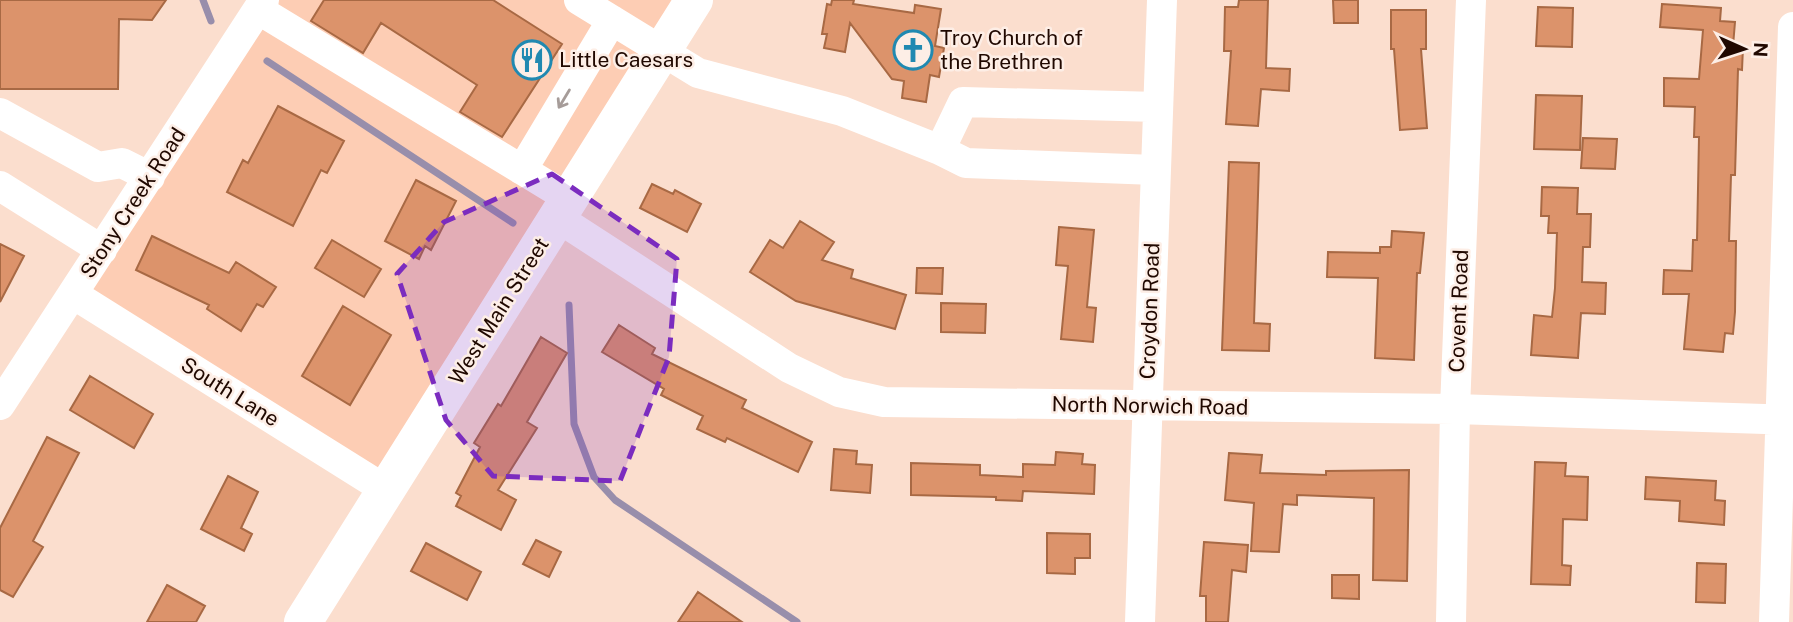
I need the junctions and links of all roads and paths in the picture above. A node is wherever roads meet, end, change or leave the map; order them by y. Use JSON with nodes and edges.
{"nodes":[{"id":1,"x":579,"y":0,"type":"edge"},
{"id":2,"x":694,"y":0,"type":"edge"},
{"id":3,"x":1162,"y":0,"type":"edge"},
{"id":4,"x":1471,"y":0,"type":"edge"},
{"id":5,"x":261,"y":5,"type":"edge"},
{"id":6,"x":612,"y":20,"type":"junction"},
{"id":7,"x":1793,"y":27,"type":"edge"},
{"id":8,"x":662,"y":51,"type":"junction"},
{"id":9,"x":1158,"y":107,"type":"junction"},
{"id":10,"x":0,"y":113,"type":"edge"},
{"id":11,"x":940,"y":150,"type":"junction"},
{"id":12,"x":522,"y":170,"type":"junction"},
{"id":13,"x":1155,"y":170,"type":"junction"},
{"id":14,"x":150,"y":177,"type":"junction"},
{"id":15,"x":0,"y":186,"type":"edge"},
{"id":16,"x":564,"y":208,"type":"junction"},
{"id":17,"x":102,"y":250,"type":"junction"},
{"id":18,"x":73,"y":293,"type":"junction"},
{"id":19,"x":0,"y":405,"type":"edge"},
{"id":20,"x":1146,"y":407,"type":"junction"},
{"id":21,"x":1455,"y":409,"type":"junction"},
{"id":22,"x":1786,"y":419,"type":"edge"},
{"id":23,"x":386,"y":490,"type":"junction"},
{"id":24,"x":303,"y":622,"type":"edge"},
{"id":25,"x":1140,"y":622,"type":"edge"},
{"id":26,"x":1451,"y":622,"type":"edge"},
{"id":27,"x":1774,"y":622,"type":"edge"}],
"edges":[{"from":1,"to":6,"type":"street"},
{"from":2,"to":8,"type":"main road","name":"West Main Street"},
{"from":3,"to":9,"type":"street","name":"Croydon Road"},
{"from":4,"to":21,"type":"street","name":"Covent Road"},
{"from":5,"to":12,"type":"street","name":"North Norwich Road"},
{"from":5,"to":14,"type":"street","name":"Stony Creek Road"},
{"from":6,"to":8,"type":"street"},
{"from":6,"to":12,"type":"street","one_way":true},
{"from":7,"to":22,"type":"street"},
{"from":8,"to":11,"type":"street"},
{"from":8,"to":16,"type":"main road","name":"West Main Street"},
{"from":9,"to":11,"type":"street"},
{"from":9,"to":13,"type":"street","name":"Croydon Road"},
{"from":10,"to":14,"type":"street"},
{"from":11,"to":13,"type":"street"},
{"from":12,"to":16,"type":"street","name":"North Norwich Road"},
{"from":13,"to":20,"type":"street","name":"Croydon Road"},
{"from":14,"to":17,"type":"street","name":"Stony Creek Road"},
{"from":15,"to":17,"type":"street"},
{"from":16,"to":20,"type":"street","name":"North Norwich Road"},
{"from":16,"to":23,"type":"main road","name":"West Main Street"},
{"from":17,"to":18,"type":"street","name":"Stony Creek Road"},
{"from":18,"to":19,"type":"street","name":"Stony Creek Road"},
{"from":18,"to":23,"type":"street","name":"South Lane"},
{"from":20,"to":21,"type":"street","name":"North Norwich Road"},
{"from":20,"to":25,"type":"street","name":"Croydon Road"},
{"from":21,"to":22,"type":"street","name":"North Norwich Road"},
{"from":21,"to":26,"type":"street","name":"Covent Road"},
{"from":22,"to":27,"type":"street"},
{"from":23,"to":24,"type":"main road","name":"West Main Street"}]}
